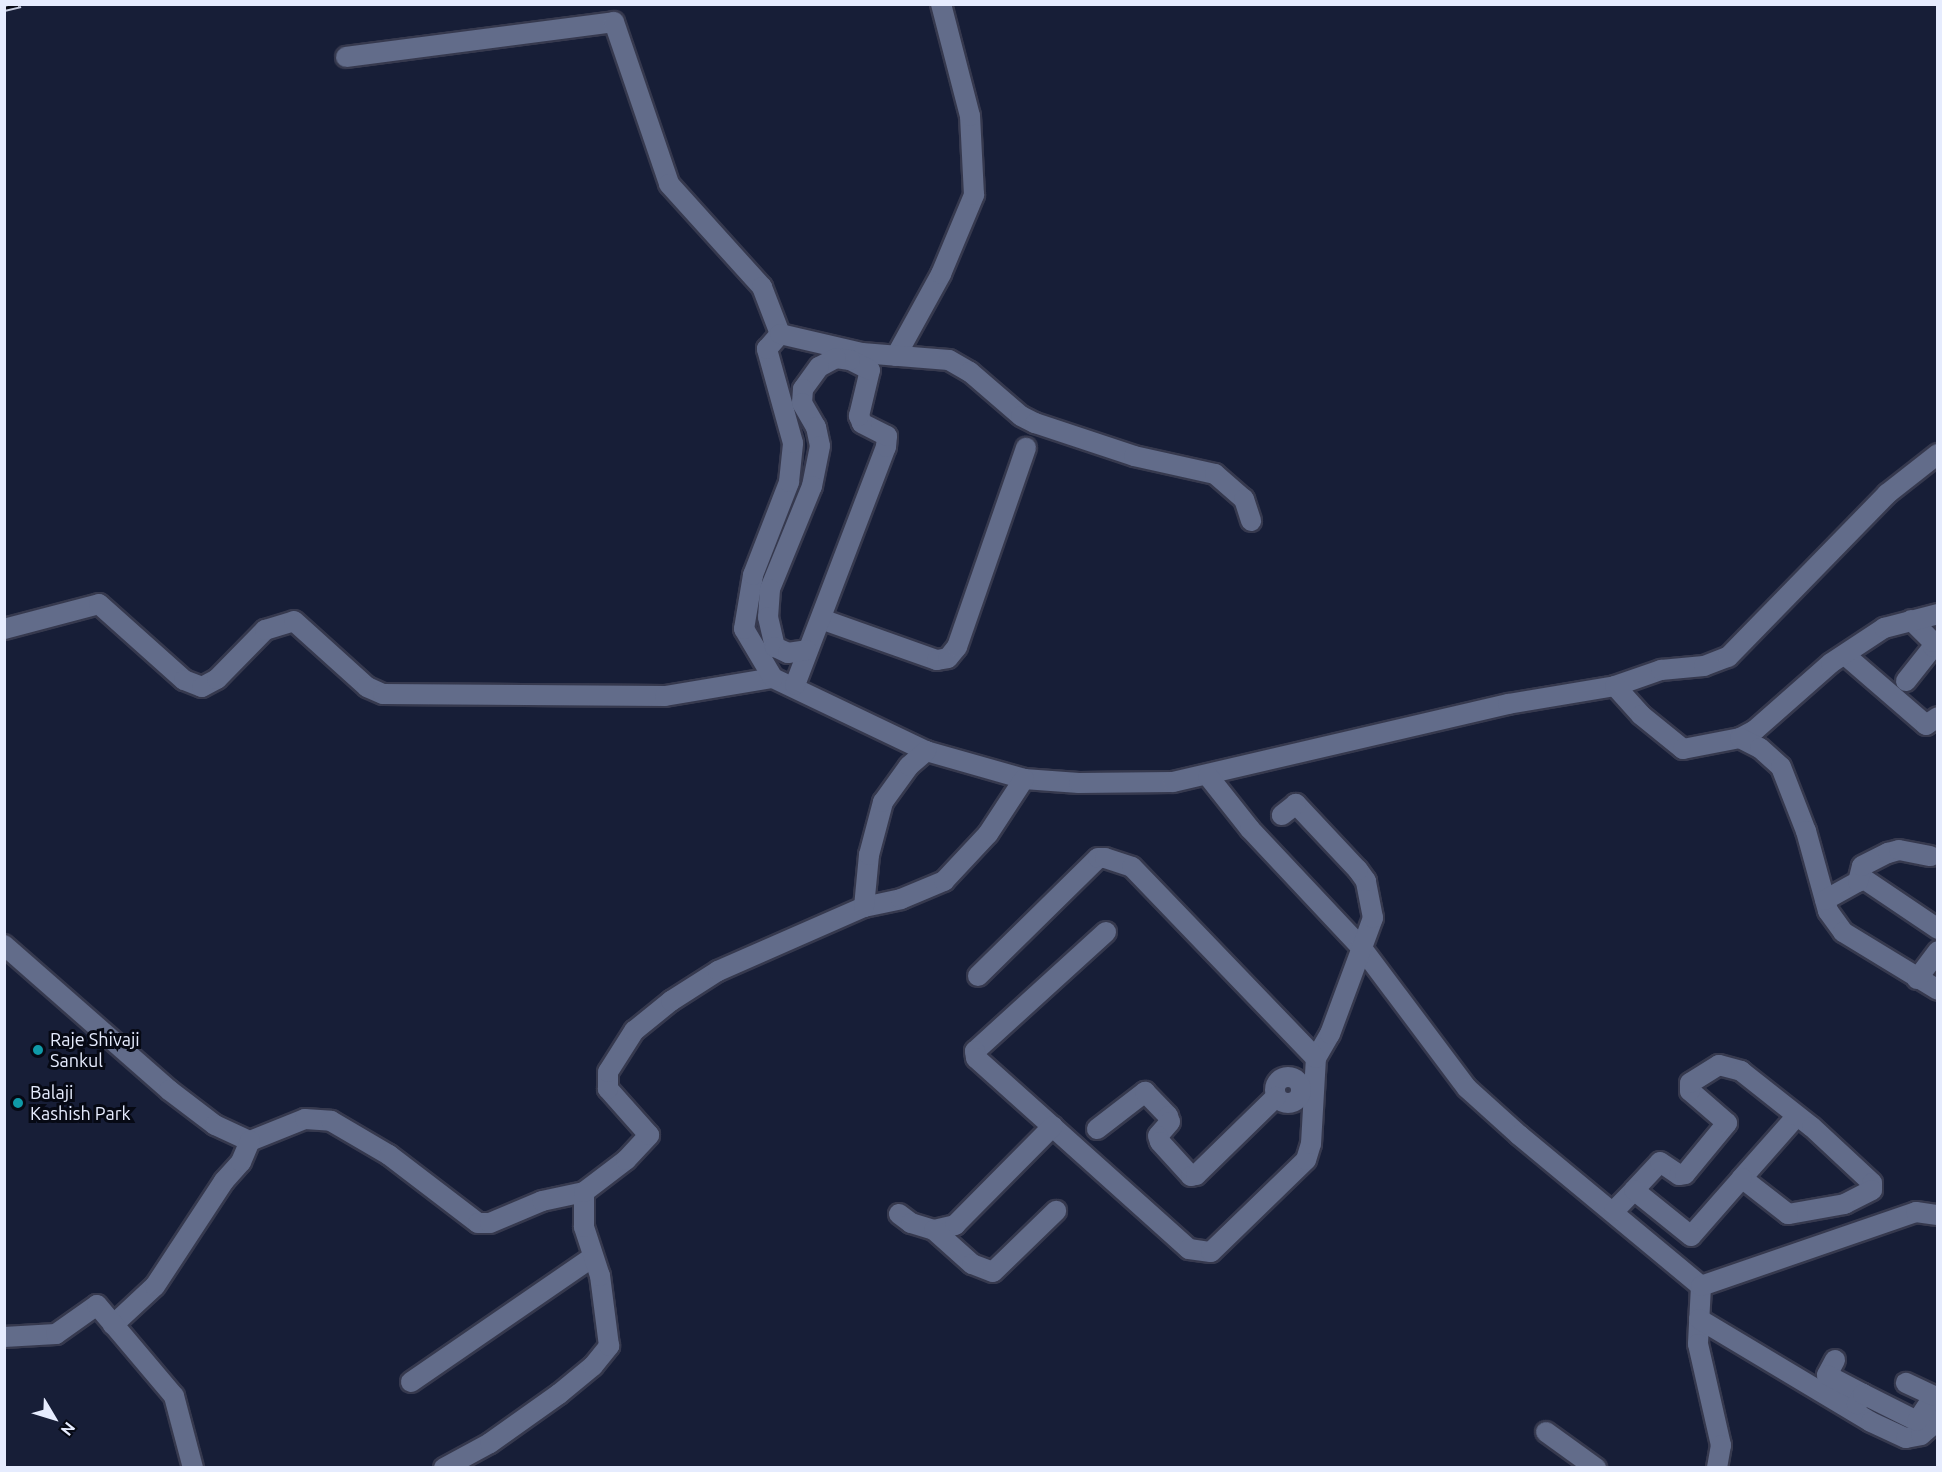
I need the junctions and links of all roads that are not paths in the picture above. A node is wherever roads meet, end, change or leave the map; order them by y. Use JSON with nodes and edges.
{"nodes":[{"id":1,"x":941,"y":4,"type":"edge"},
{"id":2,"x":346,"y":57,"type":"dead end"},
{"id":3,"x":780,"y":334,"type":"junction"},
{"id":4,"x":896,"y":356,"type":"junction"},
{"id":5,"x":1026,"y":448,"type":"dead end"},
{"id":6,"x":1938,"y":454,"type":"edge"},
{"id":7,"x":1251,"y":521,"type":"dead end"},
{"id":8,"x":1938,"y":614,"type":"edge"},
{"id":9,"x":821,"y":619,"type":"junction"},
{"id":10,"x":1911,"y":620,"type":"junction"},
{"id":11,"x":4,"y":629,"type":"edge"},
{"id":12,"x":807,"y":650,"type":"junction"},
{"id":13,"x":1845,"y":655,"type":"junction"},
{"id":14,"x":773,"y":678,"type":"junction"},
{"id":15,"x":1906,"y":681,"type":"dead end"},
{"id":16,"x":795,"y":685,"type":"junction"},
{"id":17,"x":1615,"y":686,"type":"junction"},
{"id":18,"x":1938,"y":717,"type":"edge"},
{"id":19,"x":1740,"y":738,"type":"junction"},
{"id":20,"x":926,"y":751,"type":"junction"},
{"id":21,"x":1208,"y":776,"type":"junction"},
{"id":22,"x":1024,"y":779,"type":"junction"},
{"id":23,"x":1282,"y":814,"type":"dead end"},
{"id":24,"x":1930,"y":856,"type":"dead end"},
{"id":25,"x":1861,"y":877,"type":"junction"},
{"id":26,"x":1826,"y":900,"type":"junction"},
{"id":27,"x":864,"y":907,"type":"junction"},
{"id":28,"x":1938,"y":929,"type":"edge"},
{"id":29,"x":1106,"y":932,"type":"dead end"},
{"id":30,"x":4,"y":945,"type":"edge"},
{"id":31,"x":1361,"y":947,"type":"junction"},
{"id":32,"x":1938,"y":951,"type":"edge"},
{"id":33,"x":978,"y":975,"type":"dead end"},
{"id":34,"x":1917,"y":979,"type":"junction"},
{"id":35,"x":1938,"y":990,"type":"edge"},
{"id":36,"x":1309,"y":1070,"type":"junction"},
{"id":37,"x":1795,"y":1118,"type":"junction"},
{"id":38,"x":1053,"y":1126,"type":"junction"},
{"id":39,"x":1098,"y":1129,"type":"dead end"},
{"id":40,"x":250,"y":1141,"type":"junction"},
{"id":41,"x":1741,"y":1179,"type":"junction"},
{"id":42,"x":1634,"y":1190,"type":"junction"},
{"id":43,"x":584,"y":1192,"type":"junction"},
{"id":44,"x":1056,"y":1211,"type":"dead end"},
{"id":45,"x":1614,"y":1211,"type":"junction"},
{"id":46,"x":898,"y":1214,"type":"dead end"},
{"id":47,"x":1938,"y":1215,"type":"edge"},
{"id":48,"x":934,"y":1230,"type":"junction"},
{"id":49,"x":1691,"y":1236,"type":"junction"},
{"id":50,"x":593,"y":1257,"type":"junction"},
{"id":51,"x":1670,"y":1259,"type":"junction"},
{"id":52,"x":1701,"y":1286,"type":"junction"},
{"id":53,"x":1699,"y":1319,"type":"junction"},
{"id":54,"x":113,"y":1325,"type":"junction"},
{"id":55,"x":4,"y":1337,"type":"edge"},
{"id":56,"x":1835,"y":1360,"type":"dead end"},
{"id":57,"x":411,"y":1382,"type":"dead end"},
{"id":58,"x":1893,"y":1393,"type":"junction"},
{"id":59,"x":1858,"y":1403,"type":"junction"},
{"id":60,"x":1938,"y":1420,"type":"edge"},
{"id":61,"x":1870,"y":1422,"type":"junction"},
{"id":62,"x":1895,"y":1423,"type":"junction"},
{"id":63,"x":1546,"y":1432,"type":"dead end"},
{"id":64,"x":193,"y":1467,"type":"edge"},
{"id":65,"x":444,"y":1467,"type":"edge"},
{"id":66,"x":1596,"y":1467,"type":"edge"},
{"id":67,"x":1717,"y":1467,"type":"edge"}],
"edges":[{"from":1,"to":4,"type":"street"},
{"from":2,"to":3,"type":"street"},
{"from":3,"to":4,"type":"street"},
{"from":3,"to":14,"type":"street"},
{"from":4,"to":7,"type":"street"},
{"from":5,"to":9,"type":"street"},
{"from":6,"to":17,"type":"street"},
{"from":8,"to":10,"type":"street"},
{"from":9,"to":12,"type":"street"},
{"from":9,"to":12,"type":"street"},
{"from":10,"to":13,"type":"street"},
{"from":10,"to":15,"type":"street"},
{"from":11,"to":14,"type":"street"},
{"from":12,"to":16,"type":"street"},
{"from":13,"to":18,"type":"street"},
{"from":13,"to":19,"type":"street"},
{"from":14,"to":16,"type":"street"},
{"from":16,"to":20,"type":"street"},
{"from":17,"to":19,"type":"street"},
{"from":17,"to":21,"type":"street"},
{"from":19,"to":26,"type":"street"},
{"from":20,"to":22,"type":"street"},
{"from":20,"to":27,"type":"street"},
{"from":21,"to":22,"type":"street"},
{"from":21,"to":31,"type":"street"},
{"from":22,"to":27,"type":"street"},
{"from":23,"to":31,"type":"street"},
{"from":24,"to":25,"type":"street"},
{"from":25,"to":26,"type":"street"},
{"from":25,"to":28,"type":"street"},
{"from":26,"to":34,"type":"street"},
{"from":27,"to":43,"type":"street"},
{"from":29,"to":38,"type":"street"},
{"from":30,"to":40,"type":"street"},
{"from":31,"to":36,"type":"street"},
{"from":31,"to":45,"type":"street"},
{"from":32,"to":34,"type":"street"},
{"from":33,"to":36,"type":"street"},
{"from":34,"to":35,"type":"street"},
{"from":36,"to":38,"type":"street"},
{"from":36,"to":39,"type":"street"},
{"from":37,"to":41,"type":"street"},
{"from":37,"to":41,"type":"street"},
{"from":37,"to":42,"type":"street"},
{"from":38,"to":48,"type":"street"},
{"from":40,"to":43,"type":"street"},
{"from":40,"to":54,"type":"street"},
{"from":41,"to":49,"type":"street"},
{"from":42,"to":45,"type":"street"},
{"from":42,"to":49,"type":"street"},
{"from":43,"to":50,"type":"street"},
{"from":44,"to":48,"type":"street"},
{"from":45,"to":51,"type":"street"},
{"from":46,"to":48,"type":"street"},
{"from":47,"to":52,"type":"street"},
{"from":49,"to":51,"type":"street"},
{"from":50,"to":57,"type":"street"},
{"from":50,"to":65,"type":"street"},
{"from":51,"to":52,"type":"street"},
{"from":52,"to":53,"type":"street"},
{"from":53,"to":59,"type":"street"},
{"from":53,"to":67,"type":"street"},
{"from":54,"to":55,"type":"street"},
{"from":54,"to":64,"type":"street"},
{"from":56,"to":59,"type":"street"},
{"from":58,"to":59,"type":"street"},
{"from":58,"to":61,"type":"street"},
{"from":58,"to":62,"type":"street"},
{"from":58,"to":62,"type":"street"},
{"from":59,"to":61,"type":"street"},
{"from":60,"to":62,"type":"street"},
{"from":61,"to":62,"type":"street"},
{"from":63,"to":66,"type":"street"}]}
